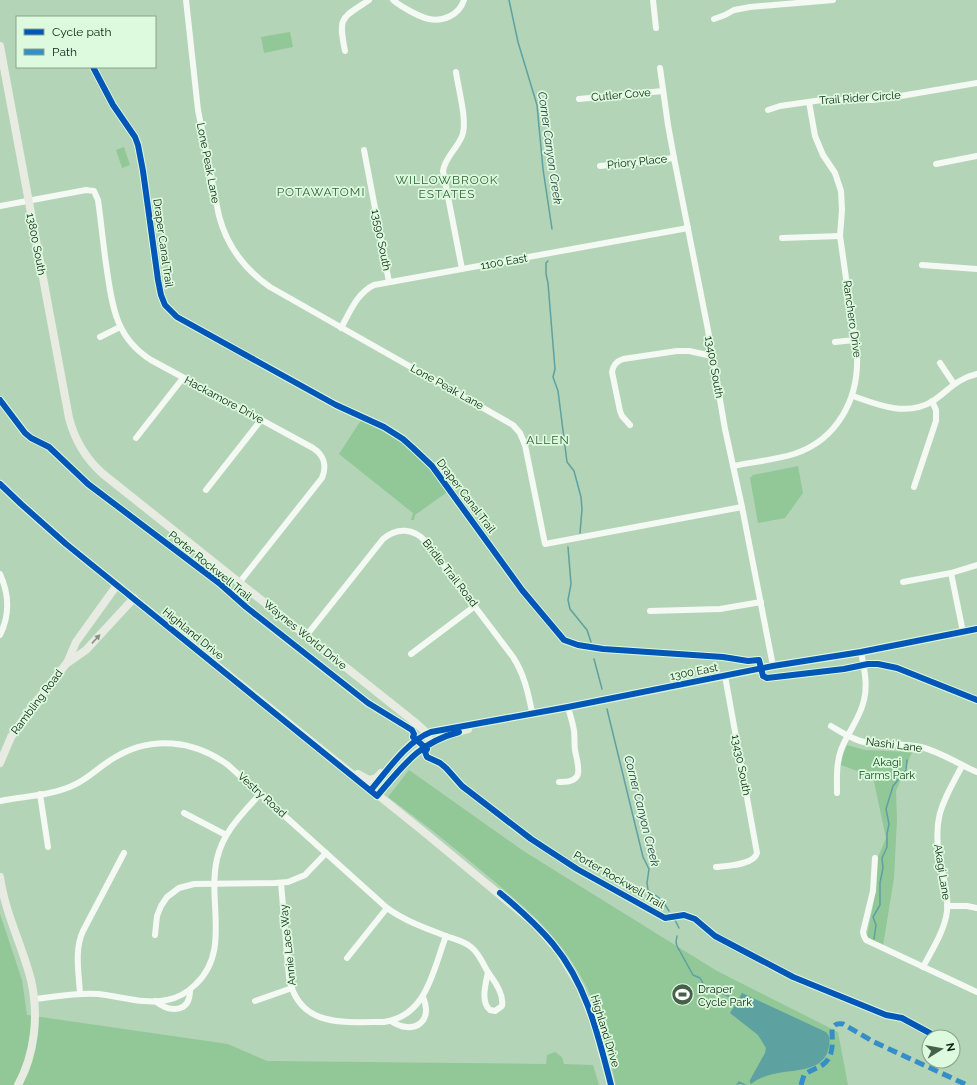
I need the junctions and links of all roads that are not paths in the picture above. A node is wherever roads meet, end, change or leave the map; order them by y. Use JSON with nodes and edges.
{"nodes":[{"id":1,"x":186,"y":0,"type":"edge"},
{"id":2,"x":369,"y":0,"type":"edge"},
{"id":3,"x":393,"y":0,"type":"edge"},
{"id":4,"x":464,"y":0,"type":"edge"},
{"id":5,"x":653,"y":0,"type":"edge"},
{"id":6,"x":833,"y":0,"type":"edge"},
{"id":7,"x":749,"y":3,"type":"edge"},
{"id":8,"x":714,"y":19,"type":"dead end"},
{"id":9,"x":656,"y":28,"type":"dead end"},
{"id":10,"x":0,"y":46,"type":"edge"},
{"id":11,"x":345,"y":51,"type":"dead end"},
{"id":12,"x":660,"y":68,"type":"dead end"},
{"id":13,"x":456,"y":72,"type":"dead end"},
{"id":14,"x":977,"y":83,"type":"edge"},
{"id":15,"x":663,"y":92,"type":"junction"},
{"id":16,"x":579,"y":99,"type":"dead end"},
{"id":17,"x":809,"y":102,"type":"junction"},
{"id":18,"x":768,"y":110,"type":"dead end"},
{"id":19,"x":364,"y":150,"type":"dead end"},
{"id":20,"x":977,"y":156,"type":"edge"},
{"id":21,"x":674,"y":158,"type":"junction"},
{"id":22,"x":936,"y":164,"type":"dead end"},
{"id":23,"x":600,"y":166,"type":"dead end"},
{"id":24,"x":28,"y":201,"type":"junction"},
{"id":25,"x":0,"y":206,"type":"edge"},
{"id":26,"x":688,"y":228,"type":"junction"},
{"id":27,"x":840,"y":236,"type":"junction"},
{"id":28,"x":782,"y":238,"type":"dead end"},
{"id":29,"x":922,"y":265,"type":"dead end"},
{"id":30,"x":462,"y":269,"type":"junction"},
{"id":31,"x":977,"y":269,"type":"edge"},
{"id":32,"x":389,"y":282,"type":"junction"},
{"id":33,"x":120,"y":327,"type":"junction"},
{"id":34,"x":342,"y":328,"type":"junction"},
{"id":35,"x":100,"y":337,"type":"dead end"},
{"id":36,"x":855,"y":340,"type":"junction"},
{"id":37,"x":835,"y":342,"type":"dead end"},
{"id":38,"x":712,"y":356,"type":"junction"},
{"id":39,"x":940,"y":363,"type":"dead end"},
{"id":40,"x":977,"y":374,"type":"edge"},
{"id":41,"x":183,"y":378,"type":"junction"},
{"id":42,"x":954,"y":384,"type":"junction"},
{"id":43,"x":853,"y":396,"type":"junction"},
{"id":44,"x":932,"y":401,"type":"junction"},
{"id":45,"x":261,"y":420,"type":"junction"},
{"id":46,"x":630,"y":425,"type":"dead end"},
{"id":47,"x":136,"y":438,"type":"dead end"},
{"id":48,"x":77,"y":441,"type":"joint"},
{"id":49,"x":733,"y":466,"type":"junction"},
{"id":50,"x":0,"y":484,"type":"edge"},
{"id":51,"x":914,"y":487,"type":"dead end"},
{"id":52,"x":206,"y":490,"type":"dead end"},
{"id":53,"x":742,"y":507,"type":"junction"},
{"id":54,"x":977,"y":565,"type":"edge"},
{"id":55,"x":951,"y":573,"type":"junction"},
{"id":56,"x":0,"y":574,"type":"edge"},
{"id":57,"x":902,"y":582,"type":"dead end"},
{"id":58,"x":239,"y":583,"type":"junction"},
{"id":59,"x":117,"y":585,"type":"junction"},
{"id":60,"x":134,"y":598,"type":"junction"},
{"id":61,"x":760,"y":602,"type":"junction"},
{"id":62,"x":475,"y":606,"type":"junction"},
{"id":63,"x":650,"y":611,"type":"dead end"},
{"id":64,"x":977,"y":629,"type":"edge"},
{"id":65,"x":963,"y":632,"type":"junction"},
{"id":66,"x":0,"y":635,"type":"edge"},
{"id":67,"x":306,"y":636,"type":"junction"},
{"id":68,"x":861,"y":652,"type":"junction"},
{"id":69,"x":411,"y":654,"type":"dead end"},
{"id":70,"x":66,"y":664,"type":"junction"},
{"id":71,"x":773,"y":666,"type":"junction"},
{"id":72,"x":725,"y":676,"type":"junction"},
{"id":73,"x":568,"y":707,"type":"junction"},
{"id":74,"x":532,"y":712,"type":"junction"},
{"id":75,"x":485,"y":721,"type":"junction"},
{"id":76,"x":832,"y":726,"type":"dead end"},
{"id":77,"x":427,"y":733,"type":"junction"},
{"id":78,"x":848,"y":736,"type":"junction"},
{"id":79,"x":428,"y":744,"type":"junction"},
{"id":80,"x":327,"y":755,"type":"junction"},
{"id":81,"x":0,"y":763,"type":"edge"},
{"id":82,"x":394,"y":763,"type":"junction"},
{"id":83,"x":962,"y":766,"type":"junction"},
{"id":84,"x":977,"y":772,"type":"edge"},
{"id":85,"x":559,"y":782,"type":"dead end"},
{"id":86,"x":838,"y":793,"type":"dead end"},
{"id":87,"x":40,"y":794,"type":"junction"},
{"id":88,"x":260,"y":794,"type":"junction"},
{"id":89,"x":374,"y":795,"type":"junction"},
{"id":90,"x":0,"y":801,"type":"edge"},
{"id":91,"x":184,"y":813,"type":"dead end"},
{"id":92,"x":226,"y":834,"type":"junction"},
{"id":93,"x":48,"y":847,"type":"dead end"},
{"id":94,"x":326,"y":853,"type":"junction"},
{"id":95,"x":124,"y":854,"type":"dead end"},
{"id":96,"x":875,"y":858,"type":"dead end"},
{"id":97,"x":716,"y":868,"type":"dead end"},
{"id":98,"x":0,"y":877,"type":"edge"},
{"id":99,"x":281,"y":883,"type":"junction"},
{"id":100,"x":214,"y":884,"type":"junction"},
{"id":101,"x":947,"y":906,"type":"junction"},
{"id":102,"x":387,"y":908,"type":"junction"},
{"id":103,"x":977,"y":908,"type":"edge"},
{"id":104,"x":155,"y":935,"type":"dead end"},
{"id":105,"x":446,"y":936,"type":"junction"},
{"id":106,"x":347,"y":958,"type":"dead end"},
{"id":107,"x":923,"y":967,"type":"junction"},
{"id":108,"x":488,"y":972,"type":"junction"},
{"id":109,"x":292,"y":988,"type":"junction"},
{"id":110,"x":190,"y":990,"type":"junction"},
{"id":111,"x":977,"y":992,"type":"edge"},
{"id":112,"x":80,"y":994,"type":"junction"},
{"id":113,"x":423,"y":997,"type":"junction"},
{"id":114,"x":34,"y":1000,"type":"junction"},
{"id":115,"x":255,"y":1000,"type":"dead end"},
{"id":116,"x":155,"y":1001,"type":"junction"},
{"id":117,"x":391,"y":1021,"type":"junction"},
{"id":118,"x":18,"y":1085,"type":"edge"},
{"id":119,"x":611,"y":1085,"type":"edge"}],
"edges":[{"from":1,"to":34,"type":"street","name":"Lone Peak Lane"},
{"from":2,"to":11,"type":"street"},
{"from":3,"to":4,"type":"street"},
{"from":5,"to":9,"type":"street"},
{"from":6,"to":7,"type":"street"},
{"from":7,"to":8,"type":"street"},
{"from":10,"to":24,"type":"main road","name":"13800 South"},
{"from":12,"to":15,"type":"street","name":"13400 South"},
{"from":13,"to":30,"type":"street"},
{"from":14,"to":17,"type":"street","name":"Trail Rider Circle"},
{"from":15,"to":16,"type":"street","name":"Cutler Cove"},
{"from":15,"to":21,"type":"street","name":"13400 South"},
{"from":17,"to":18,"type":"street","name":"Trail Rider Circle"},
{"from":17,"to":27,"type":"street","name":"Ranchero Drive"},
{"from":19,"to":32,"type":"street","name":"13590 South"},
{"from":20,"to":22,"type":"street"},
{"from":21,"to":23,"type":"street","name":"Priory Place"},
{"from":21,"to":26,"type":"street","name":"13400 South"},
{"from":24,"to":25,"type":"street"},
{"from":24,"to":33,"type":"street","name":"Hackamore Drive"},
{"from":24,"to":48,"type":"main road","name":"13800 South"},
{"from":26,"to":30,"type":"street","name":"1100 East"},
{"from":26,"to":38,"type":"street","name":"13400 South"},
{"from":27,"to":28,"type":"street"},
{"from":27,"to":36,"type":"street","name":"Ranchero Drive"},
{"from":29,"to":31,"type":"street"},
{"from":30,"to":32,"type":"street","name":"1100 East"},
{"from":32,"to":34,"type":"street","name":"1100 East"},
{"from":33,"to":35,"type":"street"},
{"from":33,"to":41,"type":"street","name":"Hackamore Drive"},
{"from":34,"to":53,"type":"street","name":"Lone Peak Lane"},
{"from":36,"to":37,"type":"street"},
{"from":36,"to":43,"type":"street","name":"Ranchero Drive"},
{"from":38,"to":46,"type":"street"},
{"from":38,"to":49,"type":"street","name":"13400 South"},
{"from":39,"to":42,"type":"street"},
{"from":40,"to":42,"type":"street"},
{"from":41,"to":45,"type":"street","name":"Hackamore Drive"},
{"from":41,"to":47,"type":"street"},
{"from":42,"to":44,"type":"street"},
{"from":43,"to":44,"type":"street"},
{"from":43,"to":49,"type":"street","name":"Ranchero Drive"},
{"from":44,"to":51,"type":"street"},
{"from":45,"to":52,"type":"street"},
{"from":45,"to":58,"type":"street","name":"Hackamore Drive"},
{"from":48,"to":58,"type":"main road","name":"Waynes World Drive"},
{"from":49,"to":53,"type":"street","name":"13400 South"},
{"from":50,"to":59,"type":"main road","name":"Highland Drive"},
{"from":53,"to":61,"type":"street","name":"13400 South"},
{"from":54,"to":55,"type":"street"},
{"from":55,"to":57,"type":"street"},
{"from":55,"to":65,"type":"street"},
{"from":56,"to":66,"type":"street"},
{"from":58,"to":67,"type":"main road","name":"Waynes World Drive"},
{"from":59,"to":60,"type":"main road","name":"Highland Drive"},
{"from":59,"to":70,"type":"main road","name":"Rambling Road"},
{"from":70,"to":60,"type":"main road","name":"Rambling Road","one_way":true},
{"from":60,"to":80,"type":"main road","name":"Highland Drive"},
{"from":61,"to":63,"type":"street"},
{"from":61,"to":71,"type":"street","name":"13400 South"},
{"from":62,"to":67,"type":"street","name":"Bridle Trail Road"},
{"from":62,"to":69,"type":"street"},
{"from":62,"to":74,"type":"street","name":"Bridle Trail Road"},
{"from":64,"to":65,"type":"main road","name":"1300 East"},
{"from":65,"to":68,"type":"main road","name":"1300 East"},
{"from":67,"to":77,"type":"main road","name":"Waynes World Drive"},
{"from":68,"to":71,"type":"main road","name":"1300 East"},
{"from":68,"to":78,"type":"street","name":"Nashi Lane"},
{"from":70,"to":81,"type":"main road","name":"Rambling Road"},
{"from":71,"to":72,"type":"main road","name":"1300 East"},
{"from":72,"to":73,"type":"main road","name":"1300 East"},
{"from":72,"to":97,"type":"street","name":"13430 South"},
{"from":73,"to":74,"type":"main road","name":"1300 East"},
{"from":73,"to":85,"type":"street"},
{"from":74,"to":75,"type":"main road","name":"1300 East"},
{"from":75,"to":77,"type":"main road","name":"1300 East"},
{"from":75,"to":79,"type":"main road","name":"1300 East"},
{"from":76,"to":78,"type":"street"},
{"from":77,"to":79,"type":"main road"},
{"from":77,"to":82,"type":"main road","name":"1300 East"},
{"from":78,"to":83,"type":"street","name":"Nashi Lane"},
{"from":78,"to":86,"type":"street"},
{"from":79,"to":89,"type":"main road","name":"1300 East"},
{"from":80,"to":82,"type":"main road"},
{"from":80,"to":89,"type":"main road","name":"Highland Drive"},
{"from":82,"to":89,"type":"main road","name":"1300 East"},
{"from":83,"to":84,"type":"street","name":"Nashi Lane"},
{"from":83,"to":101,"type":"street","name":"Akagi Lane"},
{"from":87,"to":88,"type":"street","name":"Vestry Road"},
{"from":87,"to":90,"type":"street","name":"Vestry Road"},
{"from":87,"to":93,"type":"street"},
{"from":88,"to":92,"type":"street"},
{"from":88,"to":94,"type":"street","name":"Vestry Road"},
{"from":89,"to":119,"type":"main road","name":"Highland Drive"},
{"from":91,"to":92,"type":"street"},
{"from":92,"to":100,"type":"street"},
{"from":94,"to":99,"type":"street"},
{"from":94,"to":102,"type":"street","name":"Vestry Road"},
{"from":95,"to":112,"type":"street"},
{"from":96,"to":107,"type":"street"},
{"from":98,"to":114,"type":"main road"},
{"from":99,"to":100,"type":"street"},
{"from":99,"to":109,"type":"street","name":"Annie Lace Way"},
{"from":100,"to":104,"type":"street"},
{"from":100,"to":110,"type":"street"},
{"from":101,"to":103,"type":"street"},
{"from":101,"to":107,"type":"street","name":"Akagi Lane"},
{"from":102,"to":105,"type":"street","name":"Vestry Road"},
{"from":102,"to":106,"type":"street"},
{"from":105,"to":108,"type":"street","name":"Vestry Road"},
{"from":105,"to":113,"type":"street","name":"Annie Lace Way"},
{"from":107,"to":111,"type":"street"},
{"from":108,"to":108,"type":"street","name":"Vestry Road"},
{"from":109,"to":115,"type":"street"},
{"from":109,"to":117,"type":"street","name":"Annie Lace Way"},
{"from":110,"to":116,"type":"street"},
{"from":110,"to":116,"type":"street"},
{"from":112,"to":114,"type":"street"},
{"from":112,"to":116,"type":"street"},
{"from":113,"to":117,"type":"street","name":"Annie Lace Way"},
{"from":113,"to":117,"type":"street","name":"Annie Lace Way"},
{"from":114,"to":118,"type":"main road"}]}
